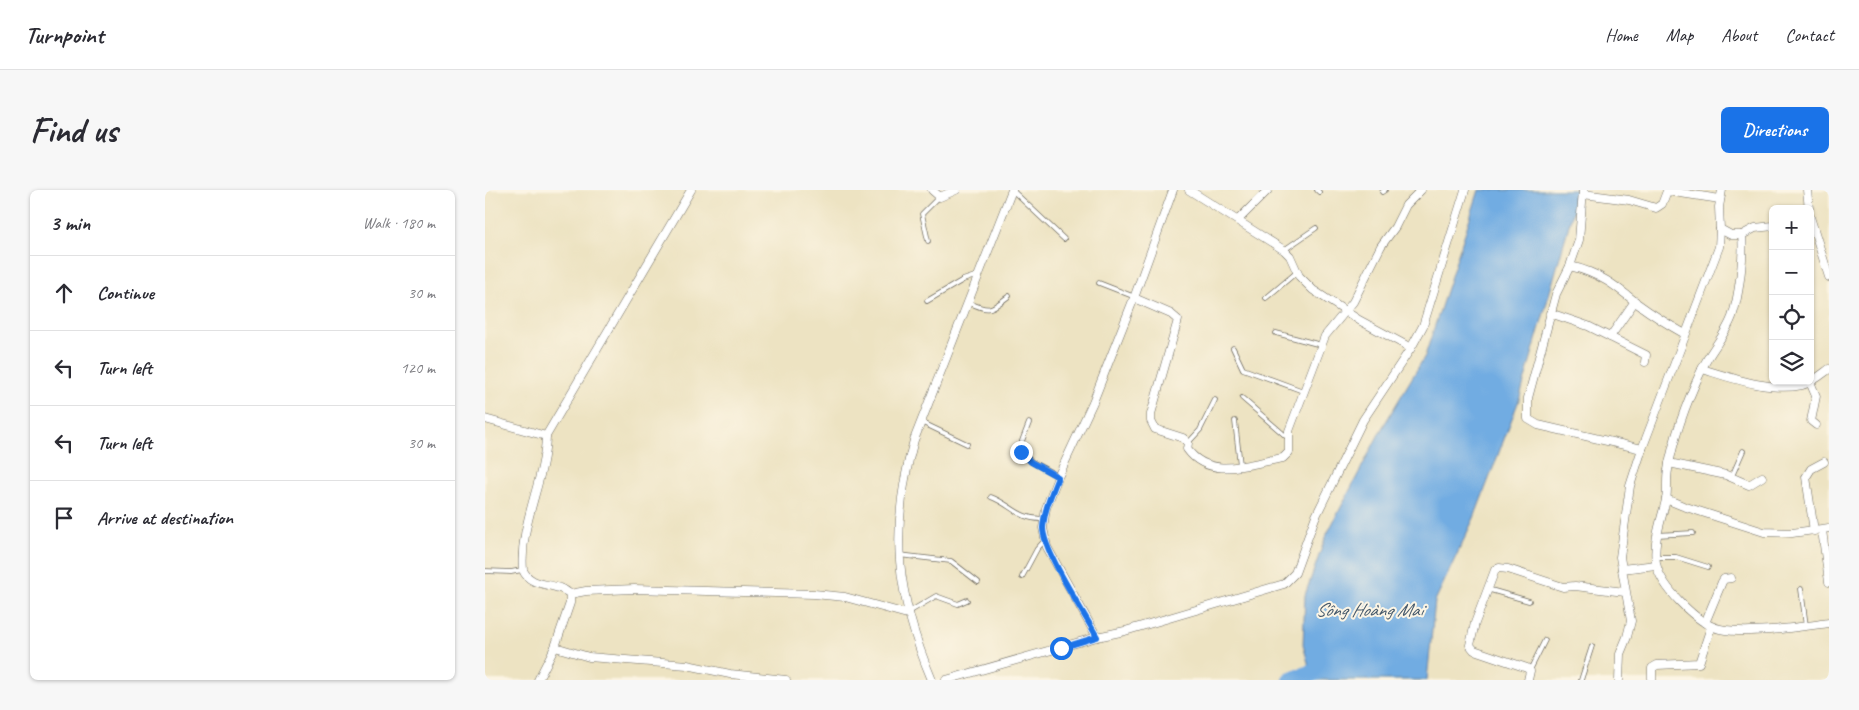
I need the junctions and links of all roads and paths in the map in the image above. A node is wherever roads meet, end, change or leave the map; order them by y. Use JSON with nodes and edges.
{"nodes":[{"id":1,"x":691,"y":190,"type":"edge"},
{"id":2,"x":932,"y":190,"type":"edge"},
{"id":3,"x":956,"y":190,"type":"edge"},
{"id":4,"x":1012,"y":190,"type":"edge"},
{"id":5,"x":1173,"y":190,"type":"edge"},
{"id":6,"x":1189,"y":190,"type":"edge"},
{"id":7,"x":1268,"y":190,"type":"edge"},
{"id":8,"x":1421,"y":190,"type":"edge"},
{"id":9,"x":1465,"y":190,"type":"edge"},
{"id":10,"x":1722,"y":190,"type":"edge"},
{"id":11,"x":1807,"y":190,"type":"edge"},
{"id":12,"x":1583,"y":192,"type":"edge"},
{"id":13,"x":940,"y":197,"type":"junction"},
{"id":14,"x":1720,"y":199,"type":"junction"},
{"id":15,"x":1809,"y":205,"type":"edge"},
{"id":16,"x":1238,"y":220,"type":"junction"},
{"id":17,"x":1769,"y":226,"type":"edge"},
{"id":18,"x":1316,"y":228,"type":"dead end"},
{"id":19,"x":1720,"y":229,"type":"junction"},
{"id":20,"x":1814,"y":231,"type":"edge"},
{"id":21,"x":1742,"y":235,"type":"junction"},
{"id":22,"x":1064,"y":239,"type":"dead end"},
{"id":23,"x":928,"y":241,"type":"dead end"},
{"id":24,"x":1284,"y":250,"type":"junction"},
{"id":25,"x":1570,"y":266,"type":"junction"},
{"id":26,"x":1297,"y":272,"type":"junction"},
{"id":27,"x":980,"y":274,"type":"junction"},
{"id":28,"x":1829,"y":277,"type":"edge"},
{"id":29,"x":1099,"y":283,"type":"dead end"},
{"id":30,"x":1009,"y":296,"type":"dead end"},
{"id":31,"x":1135,"y":298,"type":"junction"},
{"id":32,"x":1266,"y":298,"type":"dead end"},
{"id":33,"x":1635,"y":300,"type":"junction"},
{"id":34,"x":927,"y":301,"type":"dead end"},
{"id":35,"x":969,"y":303,"type":"junction"},
{"id":36,"x":1345,"y":311,"type":"junction"},
{"id":37,"x":1551,"y":313,"type":"junction"},
{"id":38,"x":1276,"y":333,"type":"dead end"},
{"id":39,"x":1685,"y":334,"type":"junction"},
{"id":40,"x":1610,"y":337,"type":"junction"},
{"id":41,"x":1321,"y":345,"type":"junction"},
{"id":42,"x":1233,"y":348,"type":"dead end"},
{"id":43,"x":1411,"y":348,"type":"junction"},
{"id":44,"x":1645,"y":362,"type":"dead end"},
{"id":45,"x":1702,"y":369,"type":"junction"},
{"id":46,"x":1829,"y":369,"type":"edge"},
{"id":47,"x":1814,"y":379,"type":"edge"},
{"id":48,"x":1769,"y":385,"type":"edge"},
{"id":49,"x":1771,"y":385,"type":"edge"},
{"id":50,"x":1800,"y":385,"type":"edge"},
{"id":51,"x":1811,"y":385,"type":"edge"},
{"id":52,"x":1303,"y":391,"type":"junction"},
{"id":53,"x":1242,"y":398,"type":"dead end"},
{"id":54,"x":1215,"y":400,"type":"dead end"},
{"id":55,"x":485,"y":419,"type":"edge"},
{"id":56,"x":1235,"y":420,"type":"dead end"},
{"id":57,"x":921,"y":422,"type":"junction"},
{"id":58,"x":1029,"y":422,"type":"dead end"},
{"id":59,"x":1816,"y":426,"type":"dead end"},
{"id":60,"x":547,"y":436,"type":"junction"},
{"id":61,"x":1288,"y":438,"type":"junction"},
{"id":62,"x":1188,"y":443,"type":"junction"},
{"id":63,"x":967,"y":444,"type":"dead end"},
{"id":64,"x":1642,"y":449,"type":"junction"},
{"id":65,"x":1743,"y":451,"type":"dead end"},
{"id":66,"x":1824,"y":462,"type":"dead end"},
{"id":67,"x":1669,"y":463,"type":"junction"},
{"id":68,"x":1241,"y":465,"type":"junction"},
{"id":69,"x":1058,"y":477,"type":"junction"},
{"id":70,"x":1731,"y":477,"type":"junction"},
{"id":71,"x":1762,"y":477,"type":"dead end"},
{"id":72,"x":991,"y":497,"type":"dead end"},
{"id":73,"x":1666,"y":498,"type":"junction"},
{"id":74,"x":1044,"y":519,"type":"junction"},
{"id":75,"x":1821,"y":530,"type":"edge"},
{"id":76,"x":1693,"y":533,"type":"dead end"},
{"id":77,"x":1657,"y":534,"type":"junction"},
{"id":78,"x":1045,"y":540,"type":"junction"},
{"id":79,"x":899,"y":555,"type":"junction"},
{"id":80,"x":1656,"y":561,"type":"junction"},
{"id":81,"x":1709,"y":567,"type":"dead end"},
{"id":82,"x":1622,"y":569,"type":"junction"},
{"id":83,"x":523,"y":570,"type":"junction"},
{"id":84,"x":485,"y":571,"type":"edge"},
{"id":85,"x":1022,"y":577,"type":"dead end"},
{"id":86,"x":1731,"y":578,"type":"dead end"},
{"id":87,"x":978,"y":582,"type":"dead end"},
{"id":88,"x":1829,"y":582,"type":"edge"},
{"id":89,"x":1487,"y":589,"type":"junction"},
{"id":90,"x":1801,"y":589,"type":"dead end"},
{"id":91,"x":1625,"y":592,"type":"junction"},
{"id":92,"x":570,"y":594,"type":"junction"},
{"id":93,"x":967,"y":600,"type":"dead end"},
{"id":94,"x":1529,"y":601,"type":"dead end"},
{"id":95,"x":907,"y":613,"type":"junction"},
{"id":96,"x":1829,"y":623,"type":"edge"},
{"id":97,"x":1708,"y":625,"type":"junction"},
{"id":98,"x":1805,"y":626,"type":"junction"},
{"id":99,"x":1097,"y":637,"type":"junction"},
{"id":100,"x":1545,"y":640,"type":"dead end"},
{"id":101,"x":1592,"y":646,"type":"dead end"},
{"id":102,"x":555,"y":647,"type":"junction"},
{"id":103,"x":1530,"y":670,"type":"junction"},
{"id":104,"x":538,"y":680,"type":"edge"},
{"id":105,"x":785,"y":680,"type":"edge"},
{"id":106,"x":932,"y":680,"type":"edge"},
{"id":107,"x":946,"y":680,"type":"edge"},
{"id":108,"x":1528,"y":680,"type":"edge"},
{"id":109,"x":1581,"y":680,"type":"edge"},
{"id":110,"x":1619,"y":680,"type":"edge"},
{"id":111,"x":1652,"y":680,"type":"edge"}],
"edges":[{"from":1,"to":60,"type":"street"},
{"from":2,"to":13,"type":"street"},
{"from":3,"to":13,"type":"street"},
{"from":4,"to":22,"type":"lane"},
{"from":4,"to":27,"type":"street"},
{"from":5,"to":31,"type":"street"},
{"from":6,"to":16,"type":"street"},
{"from":7,"to":16,"type":"street"},
{"from":8,"to":36,"type":"street"},
{"from":9,"to":43,"type":"street"},
{"from":10,"to":14,"type":"street"},
{"from":11,"to":15,"type":"street"},
{"from":12,"to":14,"type":"street"},
{"from":12,"to":25,"type":"street"},
{"from":13,"to":23,"type":"lane"},
{"from":14,"to":19,"type":"street"},
{"from":16,"to":24,"type":"street"},
{"from":17,"to":21,"type":"street"},
{"from":18,"to":24,"type":"lane"},
{"from":19,"to":21,"type":"street"},
{"from":19,"to":39,"type":"street"},
{"from":20,"to":28,"type":"street"},
{"from":21,"to":45,"type":"street"},
{"from":24,"to":26,"type":"street"},
{"from":25,"to":33,"type":"street"},
{"from":25,"to":37,"type":"street"},
{"from":26,"to":32,"type":"lane"},
{"from":26,"to":36,"type":"street"},
{"from":27,"to":34,"type":"lane"},
{"from":27,"to":35,"type":"street"},
{"from":29,"to":31,"type":"lane"},
{"from":30,"to":35,"type":"lane"},
{"from":31,"to":62,"type":"street"},
{"from":31,"to":69,"type":"street"},
{"from":33,"to":39,"type":"street"},
{"from":33,"to":40,"type":"street"},
{"from":35,"to":57,"type":"street"},
{"from":36,"to":41,"type":"street"},
{"from":36,"to":43,"type":"street"},
{"from":37,"to":40,"type":"street"},
{"from":37,"to":64,"type":"street"},
{"from":38,"to":41,"type":"lane"},
{"from":39,"to":64,"type":"street"},
{"from":40,"to":44,"type":"street"},
{"from":41,"to":52,"type":"street"},
{"from":42,"to":52,"type":"lane"},
{"from":43,"to":99,"type":"street"},
{"from":45,"to":48,"type":"street"},
{"from":45,"to":67,"type":"street"},
{"from":46,"to":47,"type":"street"},
{"from":49,"to":50,"type":"street"},
{"from":51,"to":59,"type":"street"},
{"from":52,"to":61,"type":"street"},
{"from":53,"to":61,"type":"lane"},
{"from":54,"to":62,"type":"lane"},
{"from":55,"to":60,"type":"street"},
{"from":56,"to":68,"type":"lane"},
{"from":57,"to":63,"type":"lane"},
{"from":57,"to":79,"type":"street"},
{"from":58,"to":69,"type":"lane"},
{"from":60,"to":83,"type":"street"},
{"from":61,"to":68,"type":"street"},
{"from":62,"to":68,"type":"street"},
{"from":64,"to":82,"type":"street"},
{"from":65,"to":70,"type":"lane"},
{"from":66,"to":75,"type":"street"},
{"from":67,"to":70,"type":"street"},
{"from":67,"to":73,"type":"street"},
{"from":69,"to":74,"type":"street"},
{"from":70,"to":71,"type":"street"},
{"from":72,"to":74,"type":"lane"},
{"from":73,"to":75,"type":"street"},
{"from":73,"to":77,"type":"street"},
{"from":74,"to":78,"type":"street"},
{"from":75,"to":88,"type":"street"},
{"from":76,"to":77,"type":"lane"},
{"from":77,"to":80,"type":"street"},
{"from":78,"to":85,"type":"lane"},
{"from":78,"to":99,"type":"street"},
{"from":79,"to":87,"type":"lane"},
{"from":79,"to":95,"type":"street"},
{"from":80,"to":81,"type":"lane"},
{"from":80,"to":82,"type":"street"},
{"from":80,"to":97,"type":"street"},
{"from":82,"to":91,"type":"street"},
{"from":83,"to":84,"type":"lane"},
{"from":83,"to":92,"type":"street"},
{"from":86,"to":97,"type":"street"},
{"from":89,"to":91,"type":"street"},
{"from":89,"to":94,"type":"lane"},
{"from":89,"to":103,"type":"street"},
{"from":90,"to":98,"type":"lane"},
{"from":91,"to":110,"type":"street"},
{"from":92,"to":95,"type":"street"},
{"from":92,"to":102,"type":"street"},
{"from":93,"to":95,"type":"lane"},
{"from":95,"to":106,"type":"street"},
{"from":96,"to":98,"type":"street"},
{"from":97,"to":98,"type":"street"},
{"from":97,"to":111,"type":"street"},
{"from":99,"to":107,"type":"street"},
{"from":100,"to":103,"type":"lane"},
{"from":101,"to":109,"type":"lane"},
{"from":102,"to":104,"type":"street"},
{"from":102,"to":105,"type":"street"},
{"from":103,"to":108,"type":"street"}]}
